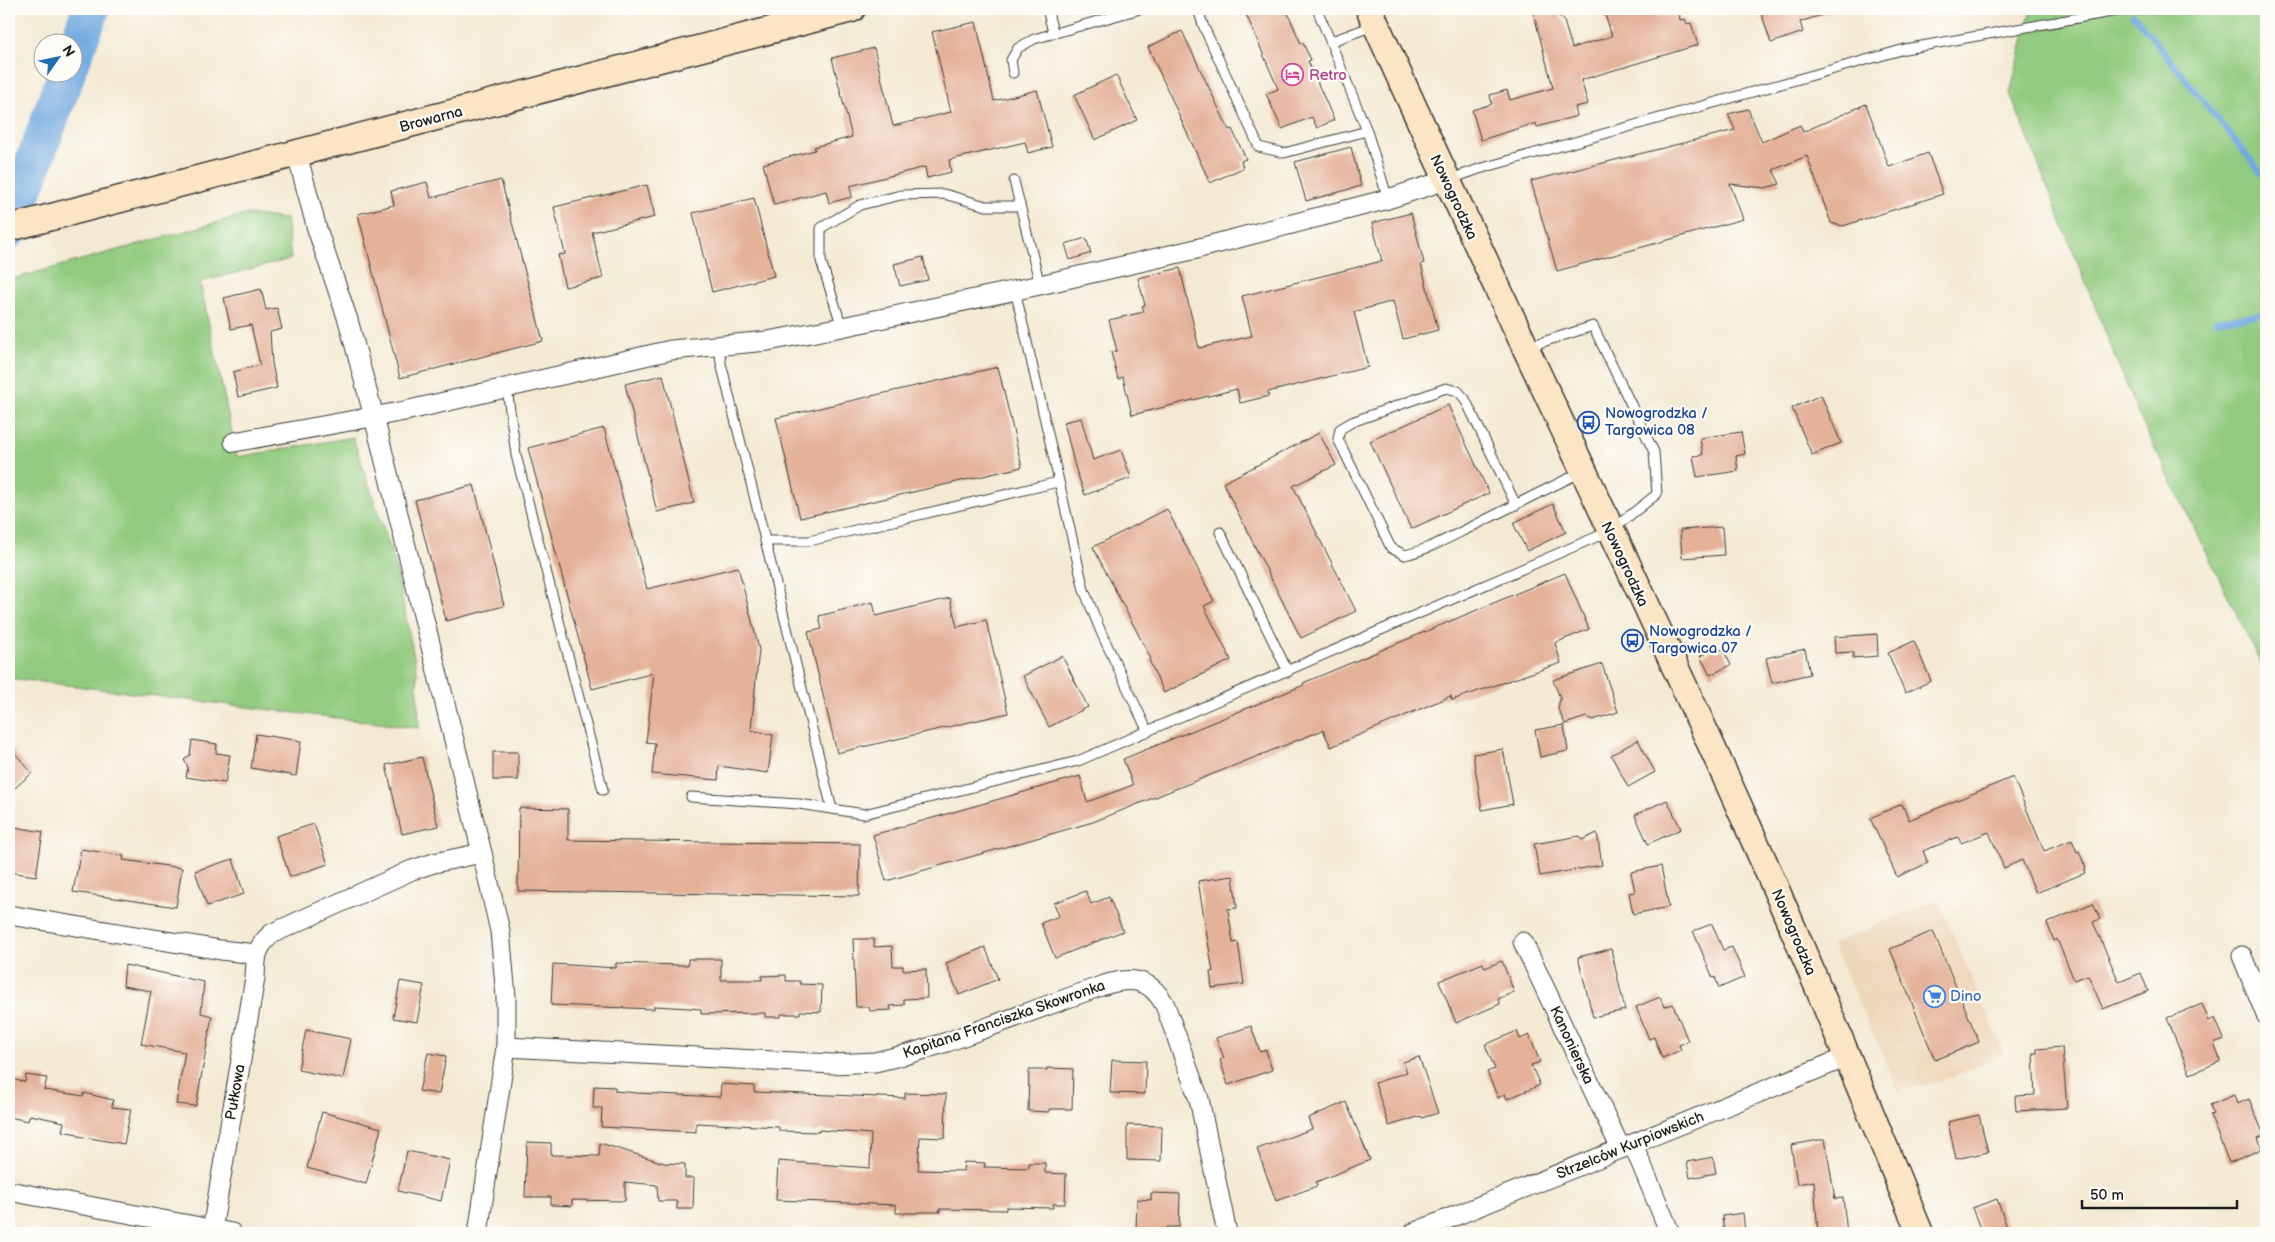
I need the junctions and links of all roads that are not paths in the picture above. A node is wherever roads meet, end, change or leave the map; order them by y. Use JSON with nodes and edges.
{"nodes":[{"id":1,"x":852,"y":9,"type":"edge"},
{"id":2,"x":1047,"y":9,"type":"edge"},
{"id":3,"x":1140,"y":9,"type":"edge"},
{"id":4,"x":1198,"y":9,"type":"edge"},
{"id":5,"x":1317,"y":9,"type":"edge"},
{"id":6,"x":2128,"y":9,"type":"edge"},
{"id":7,"x":1372,"y":17,"type":"edge"},
{"id":8,"x":1054,"y":32,"type":"junction"},
{"id":9,"x":1332,"y":42,"type":"junction"},
{"id":10,"x":1013,"y":73,"type":"dead end"},
{"id":11,"x":1366,"y":131,"type":"junction"},
{"id":12,"x":297,"y":154,"type":"junction"},
{"id":13,"x":1446,"y":180,"type":"junction"},
{"id":14,"x":1014,"y":181,"type":"dead end"},
{"id":15,"x":1388,"y":199,"type":"junction"},
{"id":16,"x":1020,"y":206,"type":"junction"},
{"id":17,"x":9,"y":228,"type":"edge"},
{"id":18,"x":1040,"y":285,"type":"junction"},
{"id":19,"x":1015,"y":289,"type":"junction"},
{"id":20,"x":842,"y":327,"type":"junction"},
{"id":21,"x":719,"y":347,"type":"junction"},
{"id":22,"x":1524,"y":348,"type":"junction"},
{"id":23,"x":506,"y":388,"type":"junction"},
{"id":24,"x":374,"y":417,"type":"junction"},
{"id":25,"x":234,"y":442,"type":"dead end"},
{"id":26,"x":1582,"y":472,"type":"junction"},
{"id":27,"x":1058,"y":482,"type":"junction"},
{"id":28,"x":1516,"y":504,"type":"junction"},
{"id":29,"x":1610,"y":531,"type":"junction"},
{"id":30,"x":1220,"y":532,"type":"dead end"},
{"id":31,"x":765,"y":541,"type":"junction"},
{"id":32,"x":1288,"y":672,"type":"junction"},
{"id":33,"x":1148,"y":732,"type":"junction"},
{"id":34,"x":603,"y":790,"type":"dead end"},
{"id":35,"x":691,"y":797,"type":"dead end"},
{"id":36,"x":832,"y":809,"type":"junction"},
{"id":37,"x":482,"y":852,"type":"junction"},
{"id":38,"x":9,"y":915,"type":"edge"},
{"id":39,"x":1522,"y":942,"type":"dead end"},
{"id":40,"x":256,"y":954,"type":"junction"},
{"id":41,"x":2242,"y":956,"type":"dead end"},
{"id":42,"x":2266,"y":1015,"type":"edge"},
{"id":43,"x":506,"y":1047,"type":"junction"},
{"id":44,"x":1847,"y":1057,"type":"junction"},
{"id":45,"x":1627,"y":1146,"type":"junction"},
{"id":46,"x":9,"y":1191,"type":"edge"},
{"id":47,"x":212,"y":1230,"type":"junction"},
{"id":48,"x":232,"y":1233,"type":"edge"},
{"id":49,"x":478,"y":1233,"type":"edge"},
{"id":50,"x":1228,"y":1233,"type":"edge"},
{"id":51,"x":1413,"y":1233,"type":"edge"},
{"id":52,"x":1670,"y":1233,"type":"edge"},
{"id":53,"x":1920,"y":1233,"type":"edge"}],
"edges":[{"from":1,"to":12,"type":"main road","name":"Browarna"},
{"from":2,"to":8,"type":"lane"},
{"from":3,"to":8,"type":"lane"},
{"from":4,"to":11,"type":"lane"},
{"from":5,"to":9,"type":"lane"},
{"from":6,"to":13,"type":"lane"},
{"from":7,"to":9,"type":"lane"},
{"from":7,"to":13,"type":"main road","name":"Nowogrodzka"},
{"from":8,"to":10,"type":"lane"},
{"from":9,"to":11,"type":"lane"},
{"from":11,"to":15,"type":"lane"},
{"from":12,"to":17,"type":"main road","name":"Browarna"},
{"from":12,"to":24,"type":"street"},
{"from":13,"to":15,"type":"street"},
{"from":13,"to":22,"type":"main road","name":"Nowogrodzka"},
{"from":14,"to":16,"type":"lane"},
{"from":15,"to":18,"type":"street"},
{"from":16,"to":18,"type":"lane"},
{"from":16,"to":20,"type":"lane"},
{"from":18,"to":19,"type":"street"},
{"from":19,"to":20,"type":"street"},
{"from":19,"to":27,"type":"lane"},
{"from":20,"to":21,"type":"street"},
{"from":21,"to":23,"type":"street"},
{"from":21,"to":31,"type":"lane"},
{"from":22,"to":26,"type":"main road","name":"Nowogrodzka"},
{"from":22,"to":29,"type":"lane"},
{"from":23,"to":24,"type":"street"},
{"from":23,"to":34,"type":"lane"},
{"from":24,"to":25,"type":"street"},
{"from":24,"to":37,"type":"street"},
{"from":26,"to":28,"type":"lane"},
{"from":26,"to":29,"type":"main road","name":"Nowogrodzka"},
{"from":27,"to":31,"type":"lane"},
{"from":27,"to":33,"type":"lane"},
{"from":28,"to":28,"type":"lane"},
{"from":29,"to":32,"type":"lane"},
{"from":29,"to":44,"type":"main road","name":"Nowogrodzka"},
{"from":30,"to":32,"type":"lane"},
{"from":31,"to":36,"type":"lane"},
{"from":32,"to":33,"type":"lane"},
{"from":33,"to":36,"type":"lane"},
{"from":35,"to":36,"type":"lane"},
{"from":37,"to":40,"type":"street"},
{"from":37,"to":43,"type":"street"},
{"from":38,"to":40,"type":"street"},
{"from":39,"to":45,"type":"street","name":"Kanonierska"},
{"from":40,"to":47,"type":"street","name":"Pułkowa"},
{"from":41,"to":42,"type":"street"},
{"from":43,"to":49,"type":"street"},
{"from":43,"to":50,"type":"street","name":"Kapitana Franciszka Skowronka"},
{"from":44,"to":45,"type":"street","name":"Strzelców Kurpiowskich"},
{"from":44,"to":53,"type":"main road","name":"Nowogrodzka"},
{"from":45,"to":51,"type":"street","name":"Strzelców Kurpiowskich"},
{"from":45,"to":52,"type":"street","name":"Kanonierska"},
{"from":46,"to":47,"type":"street"},
{"from":47,"to":48,"type":"street"}]}
